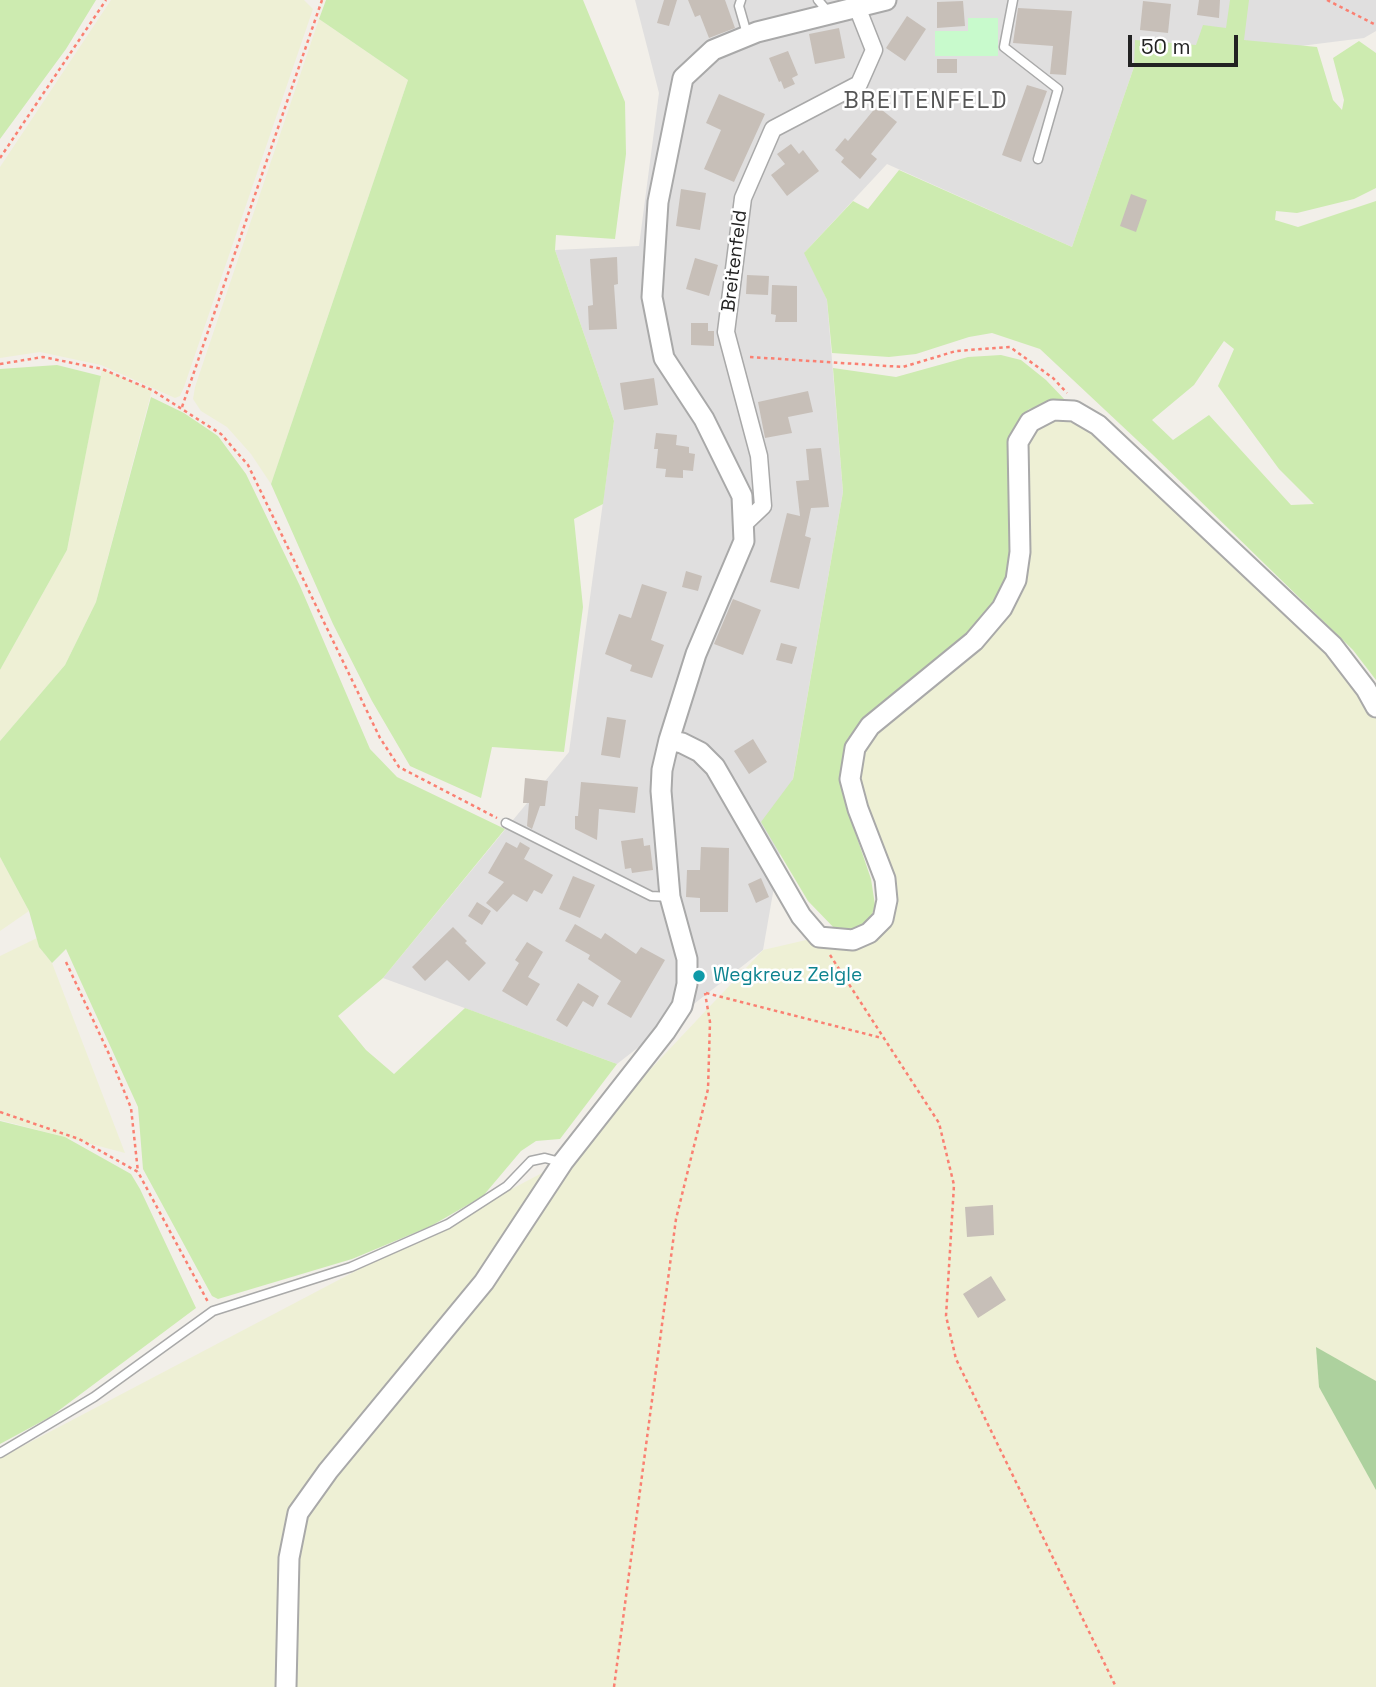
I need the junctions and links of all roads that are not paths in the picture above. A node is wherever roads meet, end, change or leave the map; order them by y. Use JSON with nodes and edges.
{"nodes":[{"id":1,"x":741,"y":0,"type":"edge"},
{"id":2,"x":886,"y":0,"type":"edge"},
{"id":3,"x":1013,"y":0,"type":"edge"},
{"id":4,"x":823,"y":7,"type":"edge"},
{"id":5,"x":857,"y":7,"type":"junction"},
{"id":6,"x":748,"y":36,"type":"junction"},
{"id":7,"x":1038,"y":159,"type":"dead end"},
{"id":8,"x":743,"y":526,"type":"junction"},
{"id":9,"x":1376,"y":707,"type":"edge"},
{"id":10,"x":669,"y":740,"type":"junction"},
{"id":11,"x":506,"y":823,"type":"road end"},
{"id":12,"x":670,"y":897,"type":"junction"},
{"id":13,"x":563,"y":1162,"type":"junction"},
{"id":14,"x":0,"y":1453,"type":"edge"},
{"id":15,"x":286,"y":1687,"type":"edge"}],
"edges":[{"from":1,"to":6,"type":"lane"},
{"from":2,"to":5,"type":"street"},
{"from":3,"to":7,"type":"lane"},
{"from":4,"to":5,"type":"street"},
{"from":4,"to":6,"type":"street"},
{"from":5,"to":8,"type":"street","name":"Breitenfeld"},
{"from":6,"to":8,"type":"street"},
{"from":8,"to":10,"type":"street"},
{"from":9,"to":10,"type":"street"},
{"from":10,"to":12,"type":"street"},
{"from":11,"to":12,"type":"lane"},
{"from":12,"to":13,"type":"street"},
{"from":13,"to":14,"type":"lane"},
{"from":13,"to":15,"type":"street"}]}
